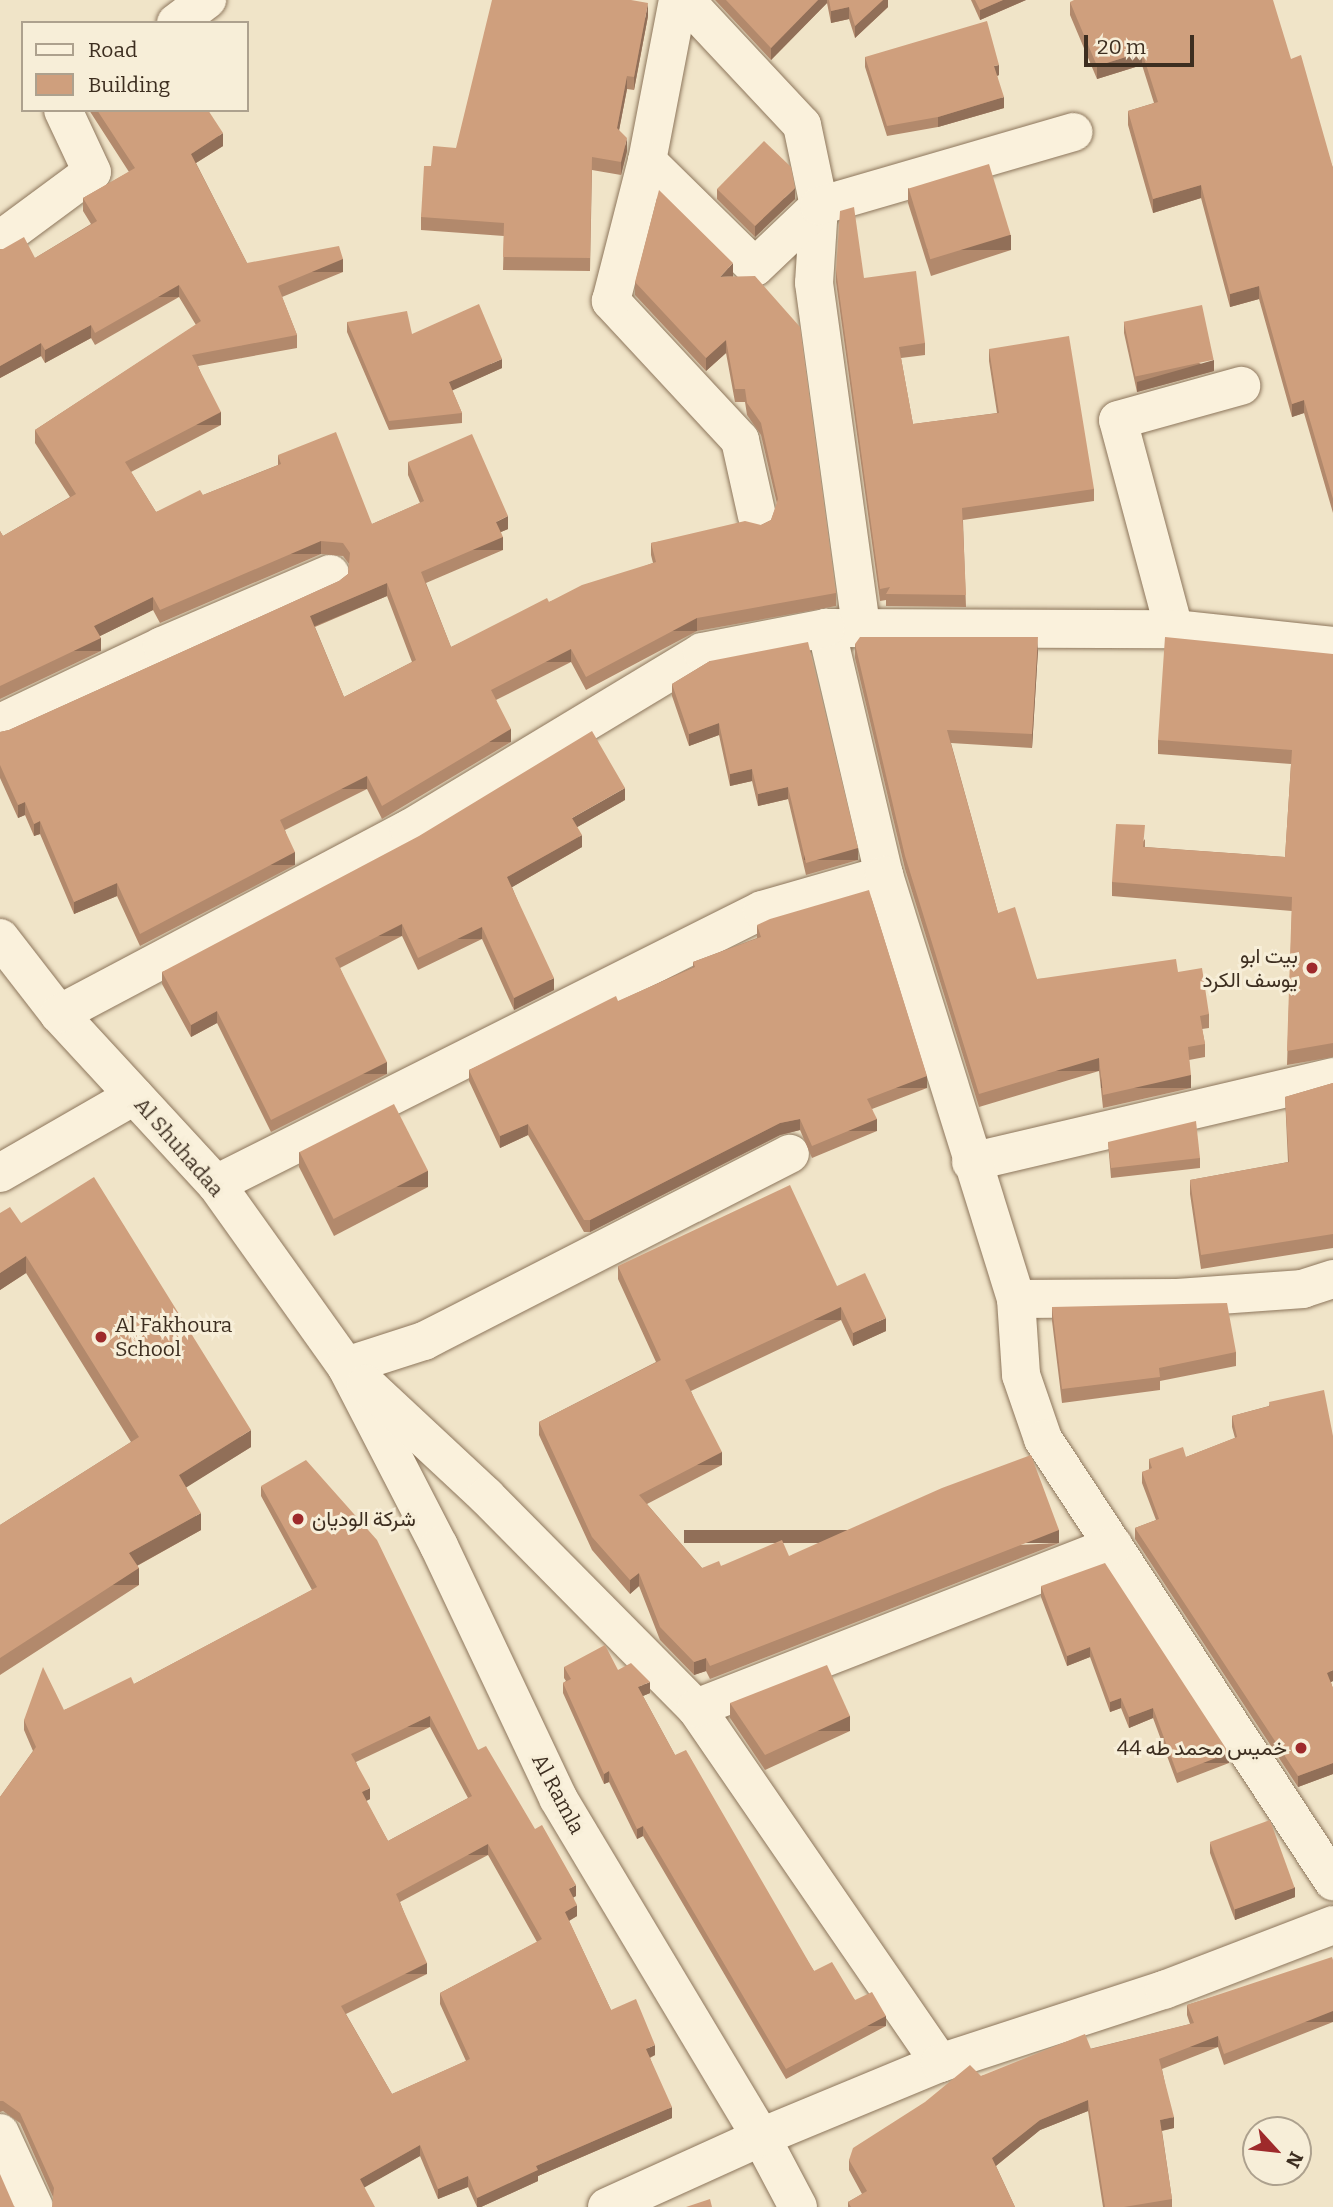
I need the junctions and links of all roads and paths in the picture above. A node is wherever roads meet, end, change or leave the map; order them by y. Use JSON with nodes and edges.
{"nodes":[{"id":1,"x":207,"y":0,"type":"edge"},
{"id":2,"x":678,"y":0,"type":"edge"},
{"id":3,"x":685,"y":0,"type":"edge"},
{"id":4,"x":179,"y":21,"type":"edge"},
{"id":5,"x":64,"y":112,"type":"edge"},
{"id":6,"x":1073,"y":132,"type":"dead end"},
{"id":7,"x":647,"y":161,"type":"junction"},
{"id":8,"x":819,"y":206,"type":"junction"},
{"id":9,"x":0,"y":240,"type":"edge"},
{"id":10,"x":1241,"y":386,"type":"dead end"},
{"id":11,"x":757,"y":516,"type":"dead end"},
{"id":12,"x":330,"y":574,"type":"dead end"},
{"id":13,"x":844,"y":627,"type":"junction"},
{"id":14,"x":1174,"y":629,"type":"junction"},
{"id":15,"x":1333,"y":646,"type":"edge"},
{"id":16,"x":0,"y":723,"type":"edge"},
{"id":17,"x":884,"y":875,"type":"junction"},
{"id":18,"x":0,"y":938,"type":"edge"},
{"id":19,"x":59,"y":1014,"type":"junction"},
{"id":20,"x":1333,"y":1077,"type":"edge"},
{"id":21,"x":134,"y":1096,"type":"junction"},
{"id":22,"x":790,"y":1154,"type":"dead end"},
{"id":23,"x":971,"y":1162,"type":"junction"},
{"id":24,"x":0,"y":1173,"type":"edge"},
{"id":25,"x":216,"y":1184,"type":"junction"},
{"id":26,"x":1333,"y":1279,"type":"edge"},
{"id":27,"x":1016,"y":1299,"type":"junction"},
{"id":28,"x":346,"y":1366,"type":"junction"},
{"id":29,"x":1113,"y":1545,"type":"junction"},
{"id":30,"x":696,"y":1707,"type":"junction"},
{"id":31,"x":1333,"y":1881,"type":"edge"},
{"id":32,"x":1333,"y":1926,"type":"edge"},
{"id":33,"x":940,"y":2063,"type":"junction"},
{"id":34,"x":0,"y":2133,"type":"edge"},
{"id":35,"x":761,"y":2137,"type":"junction"},
{"id":36,"x":34,"y":2207,"type":"edge"},
{"id":37,"x":607,"y":2207,"type":"edge"},
{"id":38,"x":798,"y":2207,"type":"edge"}],
"edges":[{"from":1,"to":4,"type":"street"},
{"from":2,"to":7,"type":"street"},
{"from":3,"to":8,"type":"street"},
{"from":5,"to":9,"type":"street"},
{"from":6,"to":8,"type":"street"},
{"from":7,"to":8,"type":"street"},
{"from":7,"to":11,"type":"street"},
{"from":8,"to":13,"type":"street"},
{"from":10,"to":14,"type":"street"},
{"from":12,"to":16,"type":"street"},
{"from":13,"to":14,"type":"street"},
{"from":13,"to":17,"type":"street"},
{"from":13,"to":19,"type":"street"},
{"from":14,"to":15,"type":"street"},
{"from":17,"to":23,"type":"street"},
{"from":17,"to":25,"type":"street"},
{"from":18,"to":19,"type":"street","name":"Al Shuhadaa"},
{"from":19,"to":21,"type":"street","name":"Al Shuhadaa"},
{"from":20,"to":23,"type":"street"},
{"from":21,"to":24,"type":"street"},
{"from":21,"to":25,"type":"street","name":"Al Shuhadaa"},
{"from":22,"to":28,"type":"street"},
{"from":23,"to":27,"type":"street"},
{"from":25,"to":28,"type":"street","name":"Al Shuhadaa"},
{"from":26,"to":27,"type":"street"},
{"from":27,"to":29,"type":"street"},
{"from":28,"to":30,"type":"street"},
{"from":28,"to":35,"type":"street","name":"Al Ramla"},
{"from":29,"to":30,"type":"street"},
{"from":29,"to":31,"type":"street"},
{"from":30,"to":33,"type":"street"},
{"from":32,"to":33,"type":"street"},
{"from":33,"to":35,"type":"street"},
{"from":34,"to":36,"type":"street"},
{"from":35,"to":37,"type":"street"},
{"from":35,"to":38,"type":"street","name":"Al Ramla"}]}
